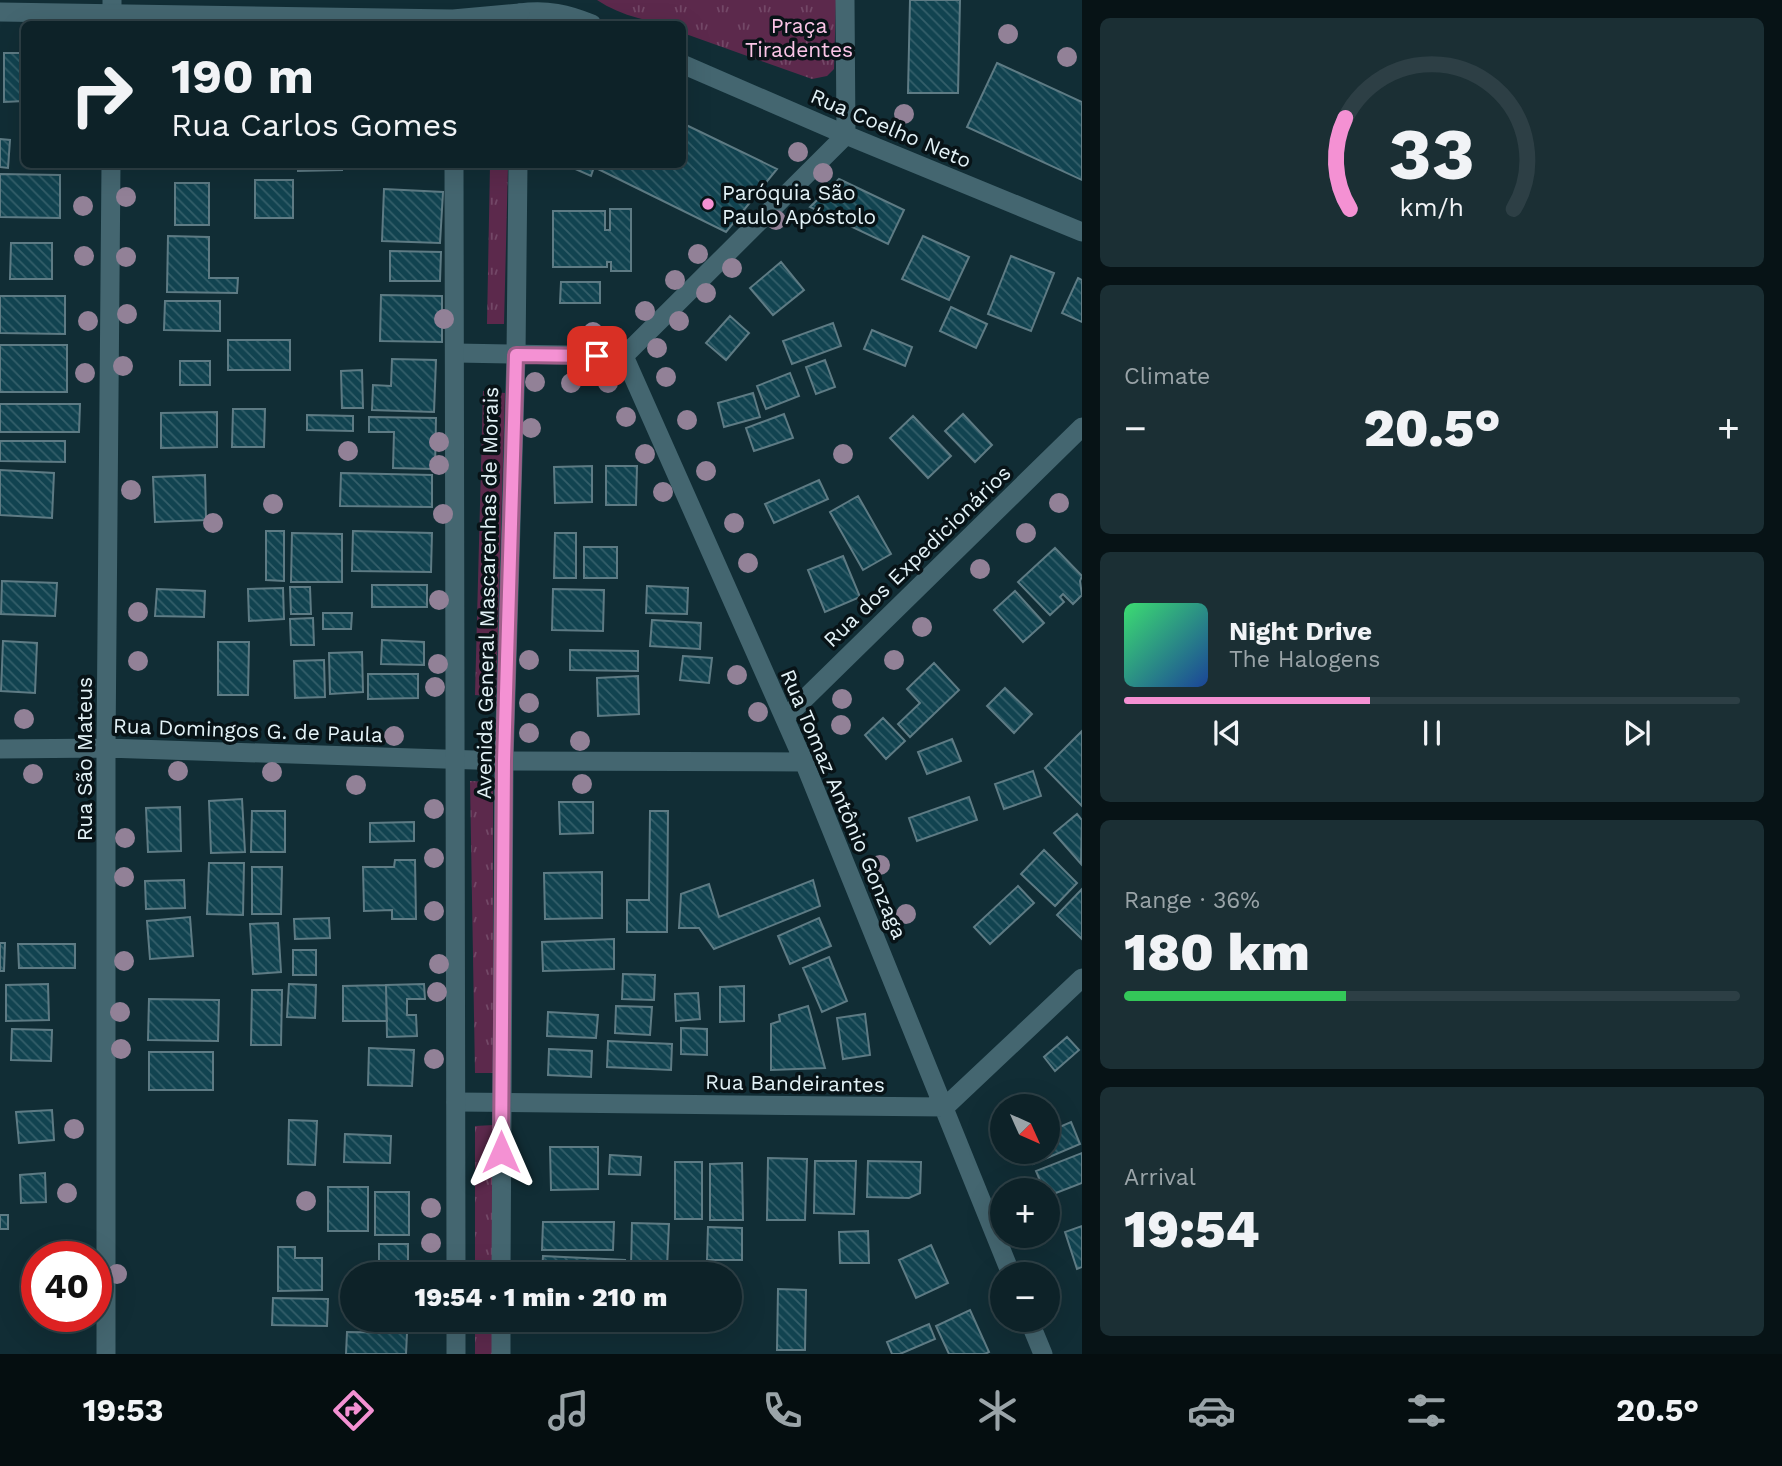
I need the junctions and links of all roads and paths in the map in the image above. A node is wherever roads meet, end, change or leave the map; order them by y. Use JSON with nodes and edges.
{"nodes":[{"id":1,"x":845,"y":0,"type":"edge"},
{"id":2,"x":0,"y":12,"type":"edge"},
{"id":3,"x":112,"y":13,"type":"edge"},
{"id":4,"x":520,"y":13,"type":"edge"},
{"id":5,"x":453,"y":15,"type":"edge"},
{"id":6,"x":583,"y":21,"type":"edge"},
{"id":7,"x":686,"y":66,"type":"edge"},
{"id":8,"x":845,"y":135,"type":"junction"},
{"id":9,"x":111,"y":168,"type":"edge"},
{"id":10,"x":454,"y":168,"type":"edge"},
{"id":11,"x":518,"y":168,"type":"edge"},
{"id":12,"x":1082,"y":232,"type":"edge"},
{"id":13,"x":456,"y":353,"type":"junction"},
{"id":14,"x":516,"y":355,"type":"junction"},
{"id":15,"x":624,"y":356,"type":"junction"},
{"id":16,"x":1082,"y":427,"type":"edge"},
{"id":17,"x":785,"y":718,"type":"junction"},
{"id":18,"x":106,"y":748,"type":"junction"},
{"id":19,"x":0,"y":749,"type":"edge"},
{"id":20,"x":453,"y":759,"type":"junction"},
{"id":21,"x":504,"y":761,"type":"junction"},
{"id":22,"x":804,"y":762,"type":"junction"},
{"id":23,"x":1082,"y":978,"type":"edge"},
{"id":24,"x":456,"y":1102,"type":"junction"},
{"id":25,"x":502,"y":1102,"type":"junction"},
{"id":26,"x":945,"y":1107,"type":"junction"},
{"id":27,"x":456,"y":1262,"type":"edge"},
{"id":28,"x":501,"y":1262,"type":"edge"},
{"id":29,"x":1006,"y":1262,"type":"edge"},
{"id":30,"x":456,"y":1332,"type":"edge"},
{"id":31,"x":501,"y":1332,"type":"edge"},
{"id":32,"x":1034,"y":1332,"type":"edge"},
{"id":33,"x":106,"y":1354,"type":"edge"},
{"id":34,"x":456,"y":1354,"type":"edge"},
{"id":35,"x":501,"y":1354,"type":"edge"},
{"id":36,"x":1043,"y":1354,"type":"edge"}],
"edges":[{"from":1,"to":8,"type":"street"},
{"from":2,"to":3,"type":"street"},
{"from":3,"to":5,"type":"street"},
{"from":4,"to":5,"type":"street"},
{"from":4,"to":6,"type":"street"},
{"from":7,"to":8,"type":"street","name":"Rua Coelho Neto"},
{"from":8,"to":12,"type":"street","name":"Rua Coelho Neto"},
{"from":8,"to":15,"type":"street"},
{"from":9,"to":18,"type":"street","name":"Rua São Mateus"},
{"from":10,"to":13,"type":"street","name":"Avenida General Mascarenhas de Morais"},
{"from":11,"to":14,"type":"street","name":"Avenida General Mascarenhas de Morais"},
{"from":13,"to":14,"type":"street"},
{"from":13,"to":20,"type":"street","name":"Avenida General Mascarenhas de Morais"},
{"from":14,"to":15,"type":"street"},
{"from":14,"to":21,"type":"street","name":"Avenida General Mascarenhas de Morais"},
{"from":15,"to":17,"type":"street","name":"Rua Tomaz Antônio Gonzaga"},
{"from":16,"to":17,"type":"street","name":"Rua dos Expedicionários"},
{"from":17,"to":22,"type":"street","name":"Rua Tomaz Antônio Gonzaga"},
{"from":18,"to":19,"type":"street","name":"Rua Domingos G. de Paula"},
{"from":18,"to":20,"type":"street","name":"Rua Domingos G. de Paula"},
{"from":18,"to":33,"type":"street","name":"Rua São Mateus"},
{"from":20,"to":21,"type":"street","name":"Rua Domingos G. de Paula"},
{"from":20,"to":24,"type":"street","name":"Avenida General Mascarenhas de Morais"},
{"from":21,"to":22,"type":"street"},
{"from":21,"to":25,"type":"street","name":"Avenida General Mascarenhas de Morais"},
{"from":22,"to":26,"type":"street","name":"Rua Tomaz Antônio Gonzaga"},
{"from":23,"to":26,"type":"street"},
{"from":24,"to":25,"type":"street","name":"Rua Bandeirantes"},
{"from":24,"to":27,"type":"street","name":"Avenida General Mascarenhas de Morais"},
{"from":25,"to":26,"type":"street","name":"Rua Bandeirantes"},
{"from":25,"to":28,"type":"street","name":"Avenida General Mascarenhas de Morais"},
{"from":26,"to":29,"type":"street","name":"Rua Tomaz Antônio Gonzaga"},
{"from":30,"to":34,"type":"street"},
{"from":31,"to":35,"type":"street"},
{"from":32,"to":36,"type":"street"}]}
